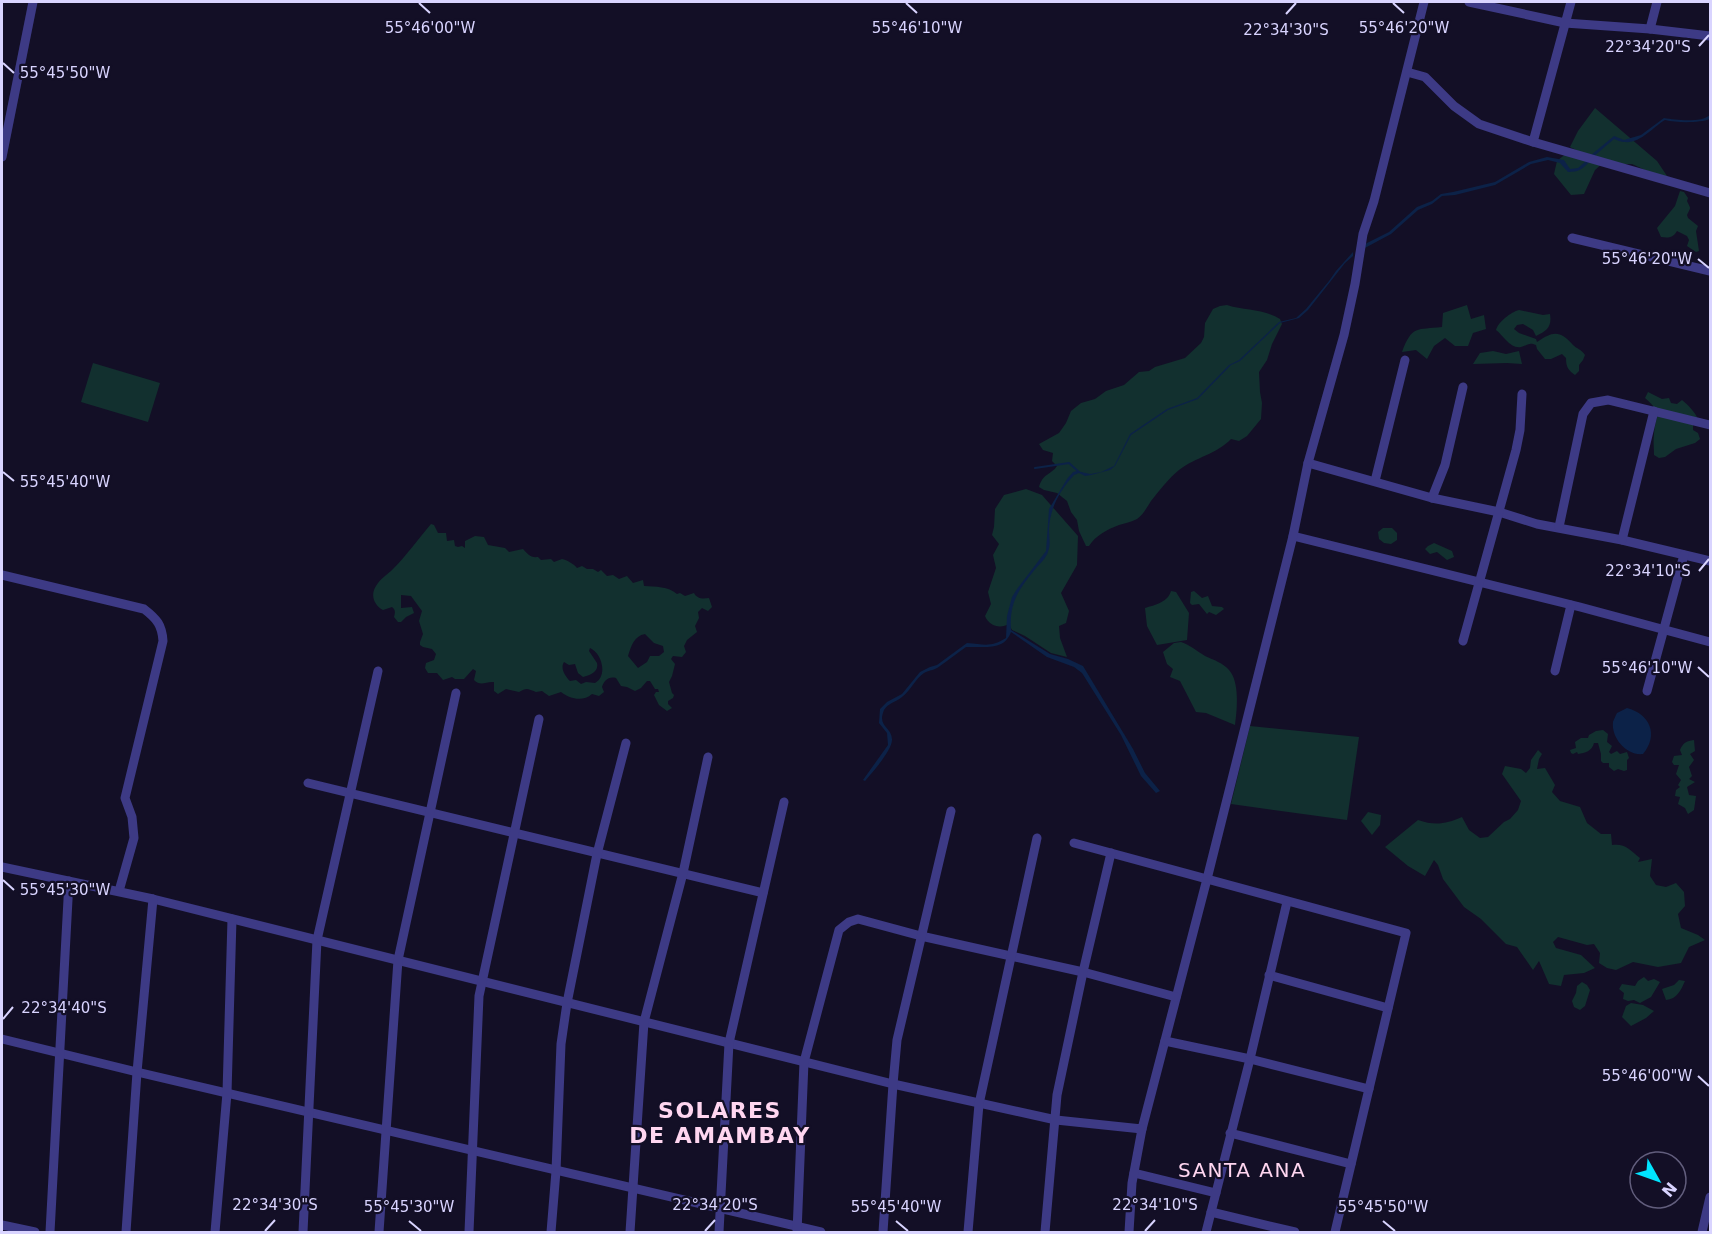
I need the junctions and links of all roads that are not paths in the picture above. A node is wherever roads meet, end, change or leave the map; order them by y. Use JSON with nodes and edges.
{"nodes":[{"id":1,"x":33,"y":2,"type":"edge"},
{"id":2,"x":1424,"y":2,"type":"edge"},
{"id":3,"x":1469,"y":2,"type":"edge"},
{"id":4,"x":1571,"y":2,"type":"edge"},
{"id":5,"x":1656,"y":2,"type":"edge"},
{"id":6,"x":1565,"y":23,"type":"junction"},
{"id":7,"x":1650,"y":29,"type":"junction"},
{"id":8,"x":1710,"y":36,"type":"edge"},
{"id":9,"x":1407,"y":72,"type":"junction"},
{"id":10,"x":1533,"y":142,"type":"junction"},
{"id":11,"x":2,"y":157,"type":"edge"},
{"id":12,"x":1710,"y":193,"type":"edge"},
{"id":13,"x":1572,"y":238,"type":"dead end"},
{"id":14,"x":1710,"y":271,"type":"edge"},
{"id":15,"x":1405,"y":360,"type":"dead end"},
{"id":16,"x":1463,"y":387,"type":"dead end"},
{"id":17,"x":1521,"y":394,"type":"dead end"},
{"id":18,"x":1654,"y":411,"type":"junction"},
{"id":19,"x":1710,"y":425,"type":"edge"},
{"id":20,"x":1308,"y":463,"type":"junction"},
{"id":21,"x":1375,"y":482,"type":"junction"},
{"id":22,"x":1432,"y":498,"type":"junction"},
{"id":23,"x":1499,"y":512,"type":"junction"},
{"id":24,"x":1559,"y":527,"type":"junction"},
{"id":25,"x":1293,"y":536,"type":"junction"},
{"id":26,"x":1622,"y":540,"type":"junction"},
{"id":27,"x":1684,"y":555,"type":"junction"},
{"id":28,"x":1710,"y":561,"type":"edge"},
{"id":29,"x":2,"y":575,"type":"edge"},
{"id":30,"x":1479,"y":582,"type":"junction"},
{"id":31,"x":1571,"y":605,"type":"junction"},
{"id":32,"x":1664,"y":630,"type":"junction"},
{"id":33,"x":1463,"y":641,"type":"dead end"},
{"id":34,"x":1710,"y":642,"type":"edge"},
{"id":35,"x":378,"y":671,"type":"dead end"},
{"id":36,"x":1555,"y":671,"type":"dead end"},
{"id":37,"x":1647,"y":690,"type":"dead end"},
{"id":38,"x":456,"y":693,"type":"dead end"},
{"id":39,"x":539,"y":719,"type":"dead end"},
{"id":40,"x":626,"y":743,"type":"dead end"},
{"id":41,"x":708,"y":757,"type":"dead end"},
{"id":42,"x":308,"y":783,"type":"dead end"},
{"id":43,"x":350,"y":794,"type":"junction"},
{"id":44,"x":784,"y":802,"type":"dead end"},
{"id":45,"x":951,"y":811,"type":"dead end"},
{"id":46,"x":430,"y":813,"type":"junction"},
{"id":47,"x":514,"y":833,"type":"junction"},
{"id":48,"x":1037,"y":837,"type":"dead end"},
{"id":49,"x":1074,"y":843,"type":"dead end"},
{"id":50,"x":597,"y":853,"type":"junction"},
{"id":51,"x":1110,"y":853,"type":"junction"},
{"id":52,"x":2,"y":867,"type":"edge"},
{"id":53,"x":683,"y":873,"type":"junction"},
{"id":54,"x":1207,"y":879,"type":"junction"},
{"id":55,"x":69,"y":881,"type":"junction"},
{"id":56,"x":119,"y":891,"type":"junction"},
{"id":57,"x":763,"y":893,"type":"junction"},
{"id":58,"x":153,"y":898,"type":"junction"},
{"id":59,"x":1287,"y":902,"type":"junction"},
{"id":60,"x":232,"y":919,"type":"junction"},
{"id":61,"x":921,"y":936,"type":"junction"},
{"id":62,"x":317,"y":940,"type":"junction"},
{"id":63,"x":1011,"y":955,"type":"junction"},
{"id":64,"x":398,"y":960,"type":"junction"},
{"id":65,"x":1083,"y":972,"type":"junction"},
{"id":66,"x":1269,"y":975,"type":"junction"},
{"id":67,"x":482,"y":981,"type":"junction"},
{"id":68,"x":1176,"y":997,"type":"junction"},
{"id":69,"x":567,"y":1003,"type":"junction"},
{"id":70,"x":1388,"y":1008,"type":"junction"},
{"id":71,"x":644,"y":1022,"type":"junction"},
{"id":72,"x":2,"y":1039,"type":"edge"},
{"id":73,"x":1165,"y":1041,"type":"junction"},
{"id":74,"x":729,"y":1043,"type":"junction"},
{"id":75,"x":60,"y":1053,"type":"junction"},
{"id":76,"x":1250,"y":1059,"type":"junction"},
{"id":77,"x":804,"y":1062,"type":"junction"},
{"id":78,"x":137,"y":1072,"type":"junction"},
{"id":79,"x":893,"y":1084,"type":"junction"},
{"id":80,"x":1369,"y":1089,"type":"junction"},
{"id":81,"x":227,"y":1093,"type":"junction"},
{"id":82,"x":979,"y":1104,"type":"junction"},
{"id":83,"x":309,"y":1112,"type":"junction"},
{"id":84,"x":1056,"y":1120,"type":"junction"},
{"id":85,"x":1142,"y":1129,"type":"junction"},
{"id":86,"x":386,"y":1131,"type":"junction"},
{"id":87,"x":1230,"y":1133,"type":"junction"},
{"id":88,"x":473,"y":1151,"type":"junction"},
{"id":89,"x":1351,"y":1164,"type":"junction"},
{"id":90,"x":556,"y":1171,"type":"junction"},
{"id":91,"x":1134,"y":1173,"type":"junction"},
{"id":92,"x":632,"y":1188,"type":"junction"},
{"id":93,"x":1216,"y":1193,"type":"junction"},
{"id":94,"x":1710,"y":1197,"type":"edge"},
{"id":95,"x":720,"y":1209,"type":"junction"},
{"id":96,"x":1211,"y":1212,"type":"junction"},
{"id":97,"x":2,"y":1225,"type":"edge"},
{"id":98,"x":798,"y":1230,"type":"edge"},
{"id":99,"x":35,"y":1233,"type":"edge"},
{"id":100,"x":50,"y":1233,"type":"edge"},
{"id":101,"x":126,"y":1233,"type":"edge"},
{"id":102,"x":215,"y":1233,"type":"edge"},
{"id":103,"x":303,"y":1233,"type":"edge"},
{"id":104,"x":379,"y":1233,"type":"edge"},
{"id":105,"x":469,"y":1233,"type":"edge"},
{"id":106,"x":551,"y":1233,"type":"edge"},
{"id":107,"x":630,"y":1233,"type":"edge"},
{"id":108,"x":719,"y":1233,"type":"edge"},
{"id":109,"x":821,"y":1233,"type":"edge"},
{"id":110,"x":883,"y":1233,"type":"edge"},
{"id":111,"x":968,"y":1233,"type":"edge"},
{"id":112,"x":1045,"y":1233,"type":"edge"},
{"id":113,"x":1129,"y":1233,"type":"edge"},
{"id":114,"x":1206,"y":1233,"type":"edge"},
{"id":115,"x":1295,"y":1233,"type":"edge"},
{"id":116,"x":1335,"y":1233,"type":"edge"},
{"id":117,"x":1702,"y":1233,"type":"edge"}],
"edges":[{"from":1,"to":11,"type":"street"},
{"from":2,"to":9,"type":"street"},
{"from":3,"to":6,"type":"street"},
{"from":4,"to":6,"type":"street"},
{"from":5,"to":7,"type":"street"},
{"from":6,"to":7,"type":"street"},
{"from":6,"to":10,"type":"street"},
{"from":7,"to":8,"type":"street"},
{"from":9,"to":10,"type":"street"},
{"from":9,"to":20,"type":"street"},
{"from":10,"to":12,"type":"street"},
{"from":13,"to":14,"type":"street"},
{"from":15,"to":21,"type":"street"},
{"from":16,"to":22,"type":"street"},
{"from":17,"to":23,"type":"street"},
{"from":18,"to":19,"type":"street"},
{"from":18,"to":24,"type":"street"},
{"from":18,"to":26,"type":"street"},
{"from":20,"to":21,"type":"street"},
{"from":20,"to":25,"type":"street"},
{"from":21,"to":22,"type":"street"},
{"from":22,"to":23,"type":"street"},
{"from":23,"to":24,"type":"street"},
{"from":23,"to":30,"type":"street"},
{"from":24,"to":26,"type":"street"},
{"from":25,"to":30,"type":"street"},
{"from":25,"to":54,"type":"street"},
{"from":26,"to":27,"type":"street"},
{"from":27,"to":28,"type":"street"},
{"from":27,"to":32,"type":"street"},
{"from":29,"to":56,"type":"street"},
{"from":30,"to":31,"type":"street"},
{"from":30,"to":33,"type":"street"},
{"from":31,"to":32,"type":"street"},
{"from":31,"to":36,"type":"street"},
{"from":32,"to":34,"type":"street"},
{"from":32,"to":37,"type":"street"},
{"from":35,"to":43,"type":"street"},
{"from":38,"to":46,"type":"street"},
{"from":39,"to":47,"type":"street"},
{"from":40,"to":50,"type":"street"},
{"from":41,"to":53,"type":"street"},
{"from":42,"to":43,"type":"street"},
{"from":43,"to":46,"type":"street"},
{"from":43,"to":62,"type":"street"},
{"from":44,"to":57,"type":"street"},
{"from":45,"to":61,"type":"street"},
{"from":46,"to":47,"type":"street"},
{"from":46,"to":64,"type":"street"},
{"from":47,"to":50,"type":"street"},
{"from":47,"to":67,"type":"street"},
{"from":48,"to":63,"type":"street"},
{"from":49,"to":51,"type":"street"},
{"from":50,"to":53,"type":"street"},
{"from":50,"to":69,"type":"street"},
{"from":51,"to":54,"type":"street"},
{"from":51,"to":65,"type":"street"},
{"from":52,"to":55,"type":"street"},
{"from":53,"to":57,"type":"street"},
{"from":53,"to":71,"type":"street"},
{"from":54,"to":59,"type":"street"},
{"from":54,"to":68,"type":"street"},
{"from":55,"to":56,"type":"street"},
{"from":55,"to":75,"type":"street"},
{"from":56,"to":58,"type":"street"},
{"from":57,"to":74,"type":"street"},
{"from":58,"to":60,"type":"street"},
{"from":58,"to":78,"type":"street"},
{"from":59,"to":66,"type":"street"},
{"from":59,"to":70,"type":"street"},
{"from":60,"to":62,"type":"street"},
{"from":60,"to":81,"type":"street"},
{"from":61,"to":63,"type":"street"},
{"from":61,"to":77,"type":"street"},
{"from":61,"to":79,"type":"street"},
{"from":62,"to":64,"type":"street"},
{"from":62,"to":83,"type":"street"},
{"from":63,"to":65,"type":"street"},
{"from":63,"to":82,"type":"street"},
{"from":64,"to":67,"type":"street"},
{"from":64,"to":86,"type":"street"},
{"from":65,"to":68,"type":"street"},
{"from":65,"to":84,"type":"street"},
{"from":66,"to":70,"type":"street"},
{"from":66,"to":76,"type":"street"},
{"from":67,"to":69,"type":"street"},
{"from":67,"to":88,"type":"street"},
{"from":68,"to":73,"type":"street"},
{"from":69,"to":71,"type":"street"},
{"from":69,"to":90,"type":"street"},
{"from":70,"to":80,"type":"street"},
{"from":71,"to":74,"type":"street"},
{"from":71,"to":92,"type":"street"},
{"from":72,"to":75,"type":"street"},
{"from":73,"to":76,"type":"street"},
{"from":73,"to":85,"type":"street"},
{"from":74,"to":77,"type":"street"},
{"from":74,"to":95,"type":"street"},
{"from":75,"to":78,"type":"street"},
{"from":75,"to":100,"type":"street"},
{"from":76,"to":80,"type":"street"},
{"from":76,"to":87,"type":"street"},
{"from":77,"to":79,"type":"street"},
{"from":77,"to":98,"type":"street"},
{"from":78,"to":81,"type":"street"},
{"from":78,"to":101,"type":"street"},
{"from":79,"to":82,"type":"street"},
{"from":79,"to":110,"type":"street"},
{"from":80,"to":89,"type":"street"},
{"from":81,"to":83,"type":"street"},
{"from":81,"to":102,"type":"street"},
{"from":82,"to":84,"type":"street"},
{"from":82,"to":111,"type":"street"},
{"from":83,"to":86,"type":"street"},
{"from":83,"to":103,"type":"street"},
{"from":84,"to":85,"type":"street"},
{"from":84,"to":112,"type":"street"},
{"from":85,"to":91,"type":"street"},
{"from":86,"to":88,"type":"street"},
{"from":86,"to":104,"type":"street"},
{"from":87,"to":89,"type":"street"},
{"from":87,"to":93,"type":"street"},
{"from":88,"to":90,"type":"street"},
{"from":88,"to":105,"type":"street"},
{"from":89,"to":116,"type":"street"},
{"from":90,"to":92,"type":"street"},
{"from":90,"to":106,"type":"street"},
{"from":91,"to":93,"type":"street"},
{"from":91,"to":113,"type":"street"},
{"from":92,"to":95,"type":"street"},
{"from":92,"to":107,"type":"street"},
{"from":93,"to":96,"type":"street"},
{"from":94,"to":117,"type":"street"},
{"from":95,"to":98,"type":"street"},
{"from":95,"to":108,"type":"street"},
{"from":96,"to":114,"type":"street"},
{"from":96,"to":115,"type":"street"},
{"from":97,"to":99,"type":"street"},
{"from":98,"to":109,"type":"street"}]}
